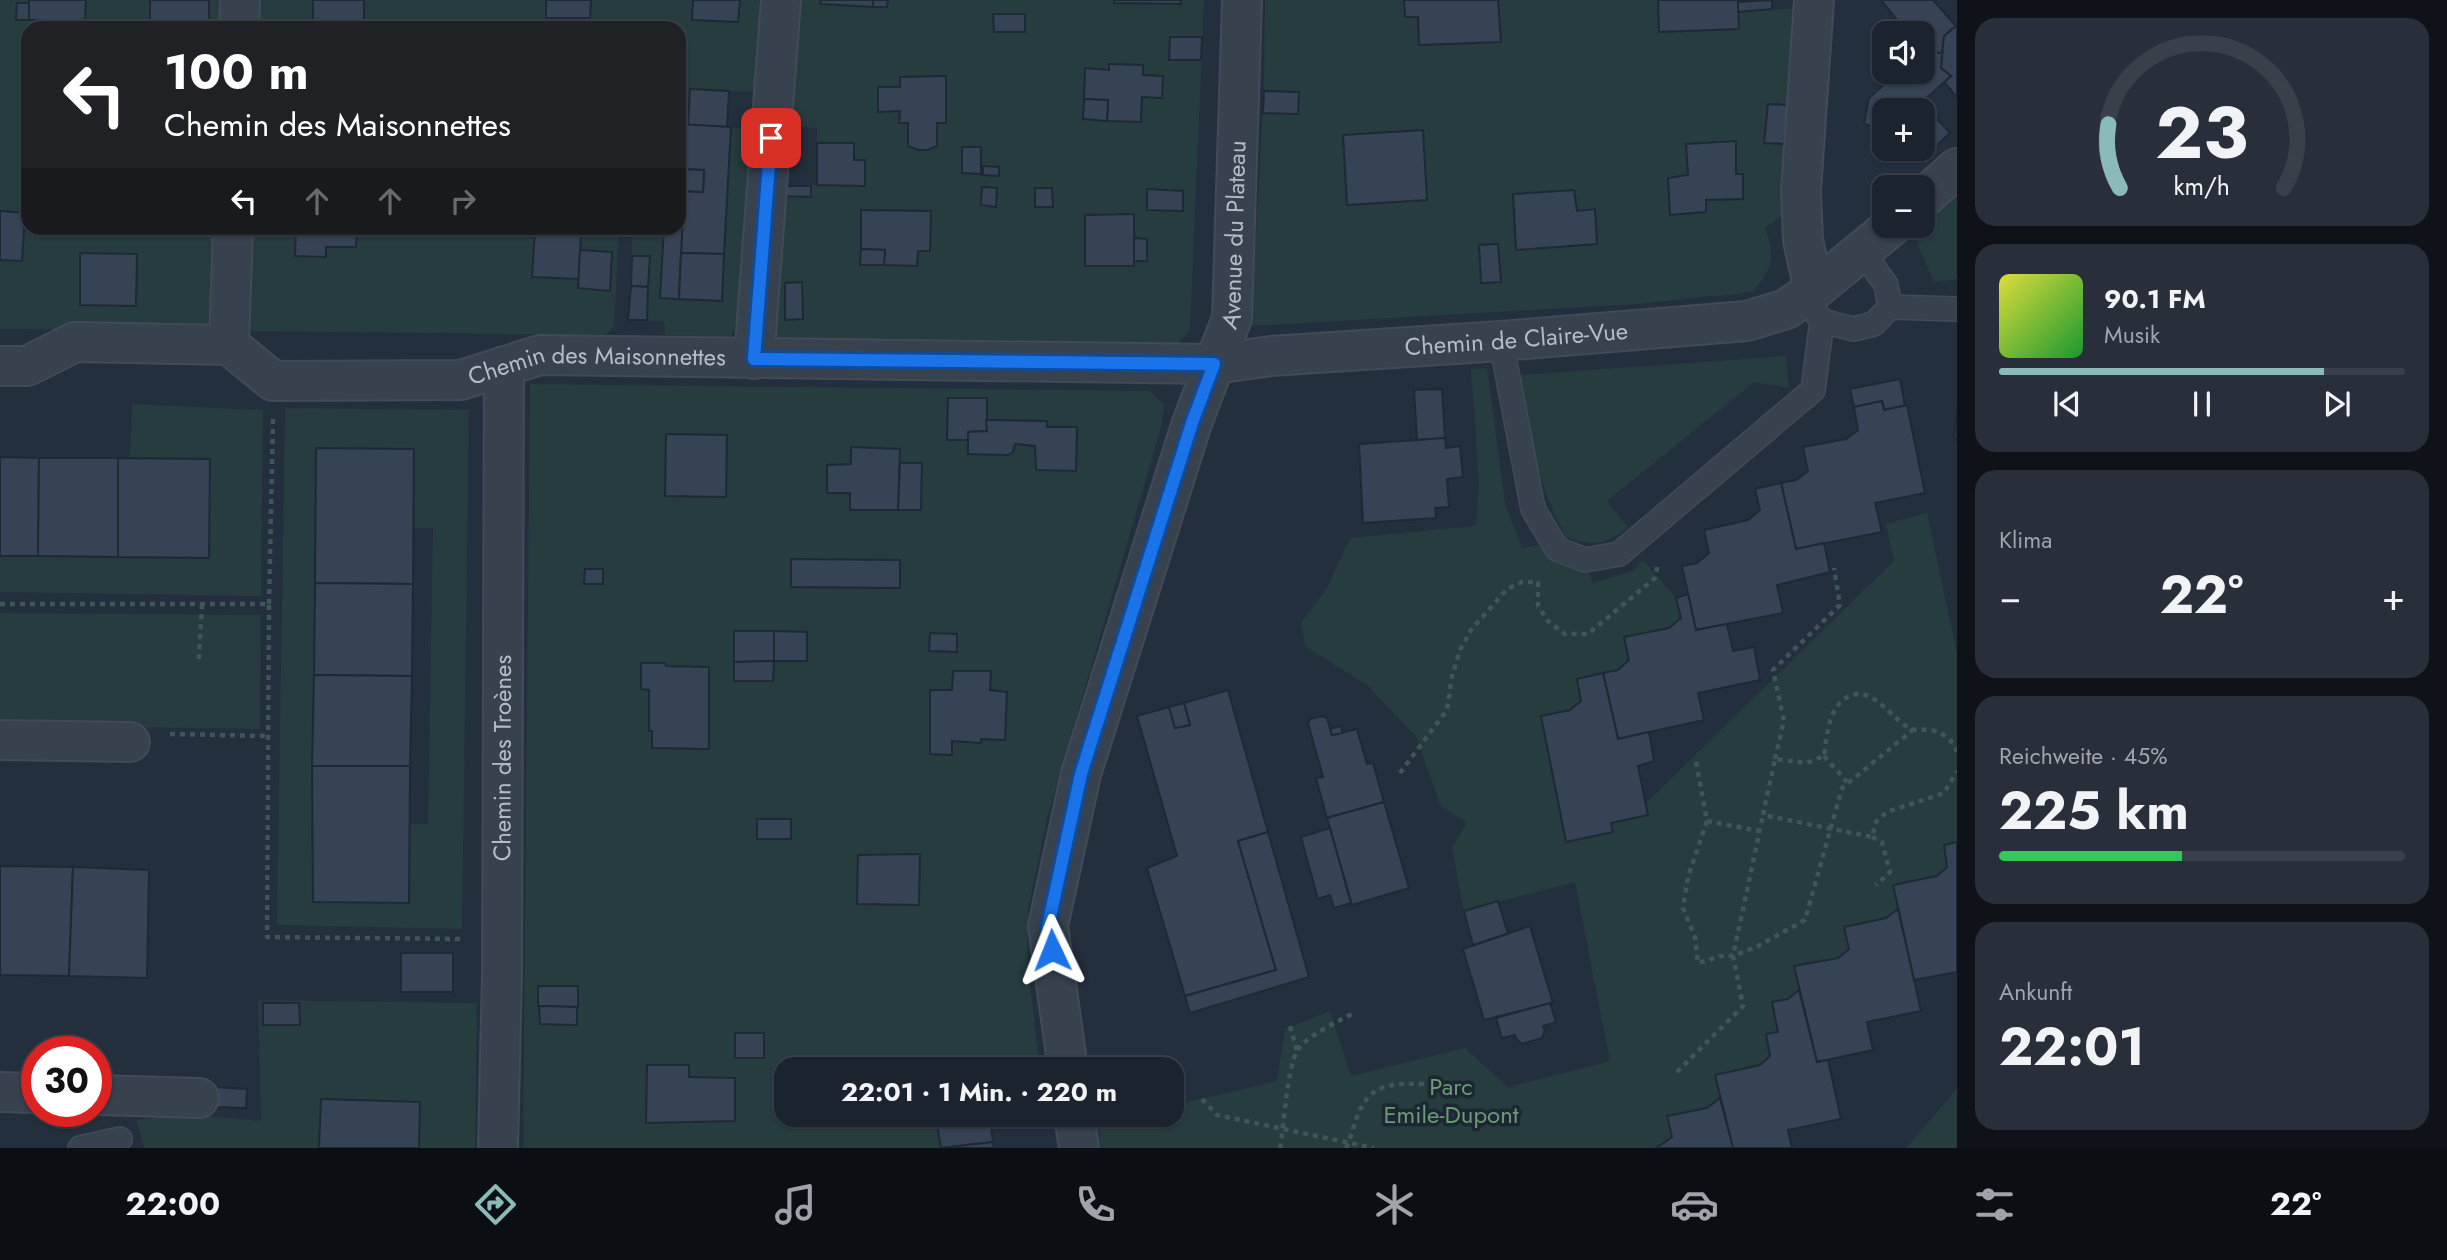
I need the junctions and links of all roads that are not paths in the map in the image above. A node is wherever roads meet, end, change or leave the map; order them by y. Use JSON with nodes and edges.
{"nodes":[{"id":1,"x":240,"y":0,"type":"edge"},
{"id":2,"x":781,"y":0,"type":"edge"},
{"id":3,"x":1242,"y":0,"type":"edge"},
{"id":4,"x":1814,"y":0,"type":"edge"},
{"id":5,"x":239,"y":21,"type":"edge"},
{"id":6,"x":1957,"y":168,"type":"edge"},
{"id":7,"x":1935,"y":187,"type":"edge"},
{"id":8,"x":233,"y":235,"type":"edge"},
{"id":9,"x":1879,"y":238,"type":"edge"},
{"id":10,"x":1863,"y":252,"type":"junction"},
{"id":11,"x":1818,"y":305,"type":"junction"},
{"id":12,"x":1890,"y":307,"type":"junction"},
{"id":13,"x":1957,"y":309,"type":"edge"},
{"id":14,"x":1502,"y":341,"type":"junction"},
{"id":15,"x":229,"y":345,"type":"junction"},
{"id":16,"x":754,"y":359,"type":"junction"},
{"id":17,"x":1214,"y":364,"type":"junction"},
{"id":18,"x":0,"y":366,"type":"edge"},
{"id":19,"x":504,"y":366,"type":"junction"},
{"id":20,"x":0,"y":740,"type":"edge"},
{"id":21,"x":130,"y":742,"type":"road end"},
{"id":22,"x":1066,"y":1057,"type":"edge"},
{"id":23,"x":0,"y":1092,"type":"edge"},
{"id":24,"x":21,"y":1093,"type":"edge"},
{"id":25,"x":112,"y":1095,"type":"edge"},
{"id":26,"x":199,"y":1098,"type":"dead end"},
{"id":27,"x":1076,"y":1127,"type":"edge"},
{"id":28,"x":120,"y":1139,"type":"dead end"},
{"id":29,"x":80,"y":1148,"type":"edge"},
{"id":30,"x":498,"y":1148,"type":"edge"},
{"id":31,"x":1079,"y":1148,"type":"edge"}],
"edges":[{"from":1,"to":5,"type":"street"},
{"from":2,"to":16,"type":"street"},
{"from":3,"to":17,"type":"street","name":"Avenue du Plateau"},
{"from":4,"to":11,"type":"street"},
{"from":6,"to":7,"type":"street"},
{"from":8,"to":15,"type":"street"},
{"from":9,"to":10,"type":"street"},
{"from":10,"to":11,"type":"street","name":"Chemin de Claire-Vue"},
{"from":10,"to":12,"type":"lane"},
{"from":11,"to":12,"type":"lane"},
{"from":11,"to":14,"type":"street","name":"Chemin de Claire-Vue"},
{"from":11,"to":14,"type":"lane"},
{"from":12,"to":13,"type":"lane"},
{"from":14,"to":17,"type":"street","name":"Chemin de Claire-Vue"},
{"from":15,"to":18,"type":"street"},
{"from":15,"to":19,"type":"street","name":"Chemin des Maisonnettes"},
{"from":16,"to":17,"type":"street","name":"Chemin des Maisonnettes"},
{"from":16,"to":19,"type":"street","name":"Chemin des Maisonnettes"},
{"from":17,"to":22,"type":"street","name":"Avenue du Plateau"},
{"from":19,"to":30,"type":"street","name":"Chemin des Troènes"},
{"from":20,"to":21,"type":"street"},
{"from":23,"to":24,"type":"street"},
{"from":25,"to":26,"type":"street"},
{"from":27,"to":31,"type":"street"},
{"from":28,"to":29,"type":"lane"}]}
